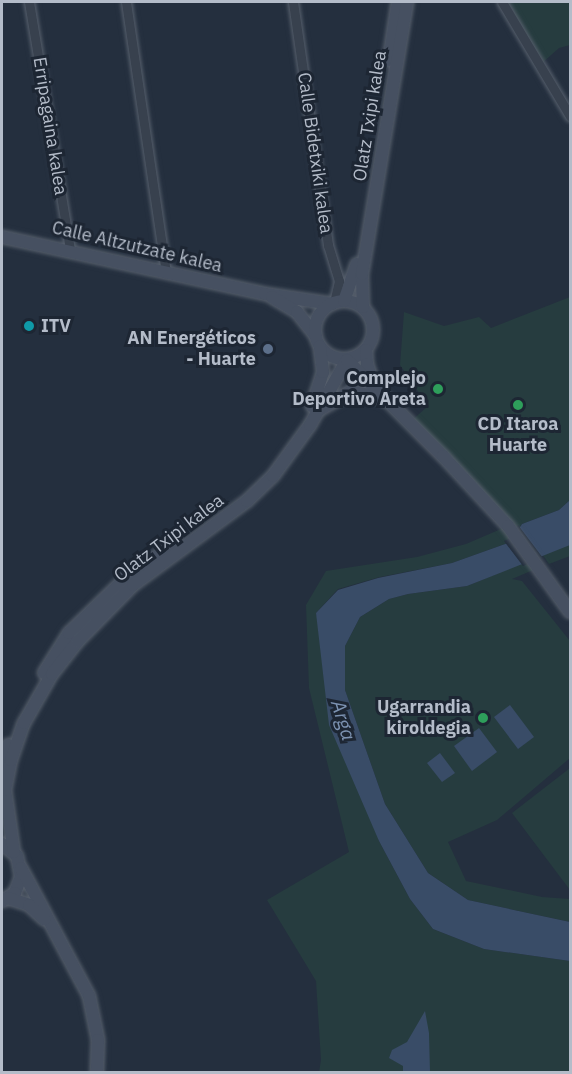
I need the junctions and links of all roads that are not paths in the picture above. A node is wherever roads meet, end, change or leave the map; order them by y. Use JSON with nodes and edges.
{"nodes":[{"id":1,"x":29,"y":2,"type":"edge"},
{"id":2,"x":126,"y":2,"type":"edge"},
{"id":3,"x":293,"y":2,"type":"edge"},
{"id":4,"x":398,"y":2,"type":"edge"},
{"id":5,"x":407,"y":2,"type":"edge"},
{"id":6,"x":502,"y":2,"type":"edge"},
{"id":7,"x":570,"y":116,"type":"edge"},
{"id":8,"x":2,"y":237,"type":"edge"},
{"id":9,"x":70,"y":251,"type":"junction"},
{"id":10,"x":166,"y":273,"type":"junction"},
{"id":11,"x":265,"y":294,"type":"junction"},
{"id":12,"x":337,"y":302,"type":"junction"},
{"id":13,"x":363,"y":308,"type":"junction"},
{"id":14,"x":318,"y":341,"type":"junction"},
{"id":15,"x":366,"y":350,"type":"junction"},
{"id":16,"x":347,"y":360,"type":"junction"},
{"id":17,"x":381,"y":396,"type":"junction"},
{"id":18,"x":318,"y":410,"type":"junction"},
{"id":19,"x":570,"y":612,"type":"edge"},
{"id":20,"x":2,"y":764,"type":"edge"},
{"id":21,"x":2,"y":844,"type":"edge"},
{"id":22,"x":14,"y":852,"type":"junction"},
{"id":23,"x":21,"y":868,"type":"junction"},
{"id":24,"x":5,"y":900,"type":"edge"},
{"id":25,"x":51,"y":927,"type":"junction"},
{"id":26,"x":97,"y":1072,"type":"edge"}],
"edges":[{"from":1,"to":9,"type":"street","name":"Erripagaina kalea"},
{"from":2,"to":10,"type":"street"},
{"from":3,"to":12,"type":"street","name":"Calle Bidetxiki kalea"},
{"from":4,"to":12,"type":"street","name":"Olatz Txipi kalea"},
{"from":5,"to":13,"type":"street","name":"Olatz Txipi kalea"},
{"from":6,"to":7,"type":"street"},
{"from":8,"to":9,"type":"street","name":"Calle Altzutzate kalea"},
{"from":9,"to":10,"type":"street","name":"Calle Altzutzate kalea"},
{"from":10,"to":11,"type":"street","name":"Calle Altzutzate kalea"},
{"from":11,"to":12,"type":"street"},
{"from":11,"to":14,"type":"street"},
{"from":12,"to":13,"type":"street"},
{"from":12,"to":14,"type":"street"},
{"from":13,"to":15,"type":"street"},
{"from":14,"to":16,"type":"street"},
{"from":14,"to":20,"type":"street","name":"Olatz Txipi kalea"},
{"from":15,"to":16,"type":"street"},
{"from":15,"to":17,"type":"street"},
{"from":16,"to":17,"type":"street"},
{"from":16,"to":18,"type":"street","name":"Olatz Txipi kalea"},
{"from":17,"to":18,"type":"street"},
{"from":17,"to":19,"type":"street"},
{"from":18,"to":22,"type":"street","name":"Olatz Txipi kalea"},
{"from":21,"to":22,"type":"street"},
{"from":22,"to":23,"type":"street","name":"Olatz Txipi kalea"},
{"from":23,"to":24,"type":"street"},
{"from":23,"to":25,"type":"street"},
{"from":24,"to":25,"type":"street"},
{"from":25,"to":26,"type":"street"}]}
